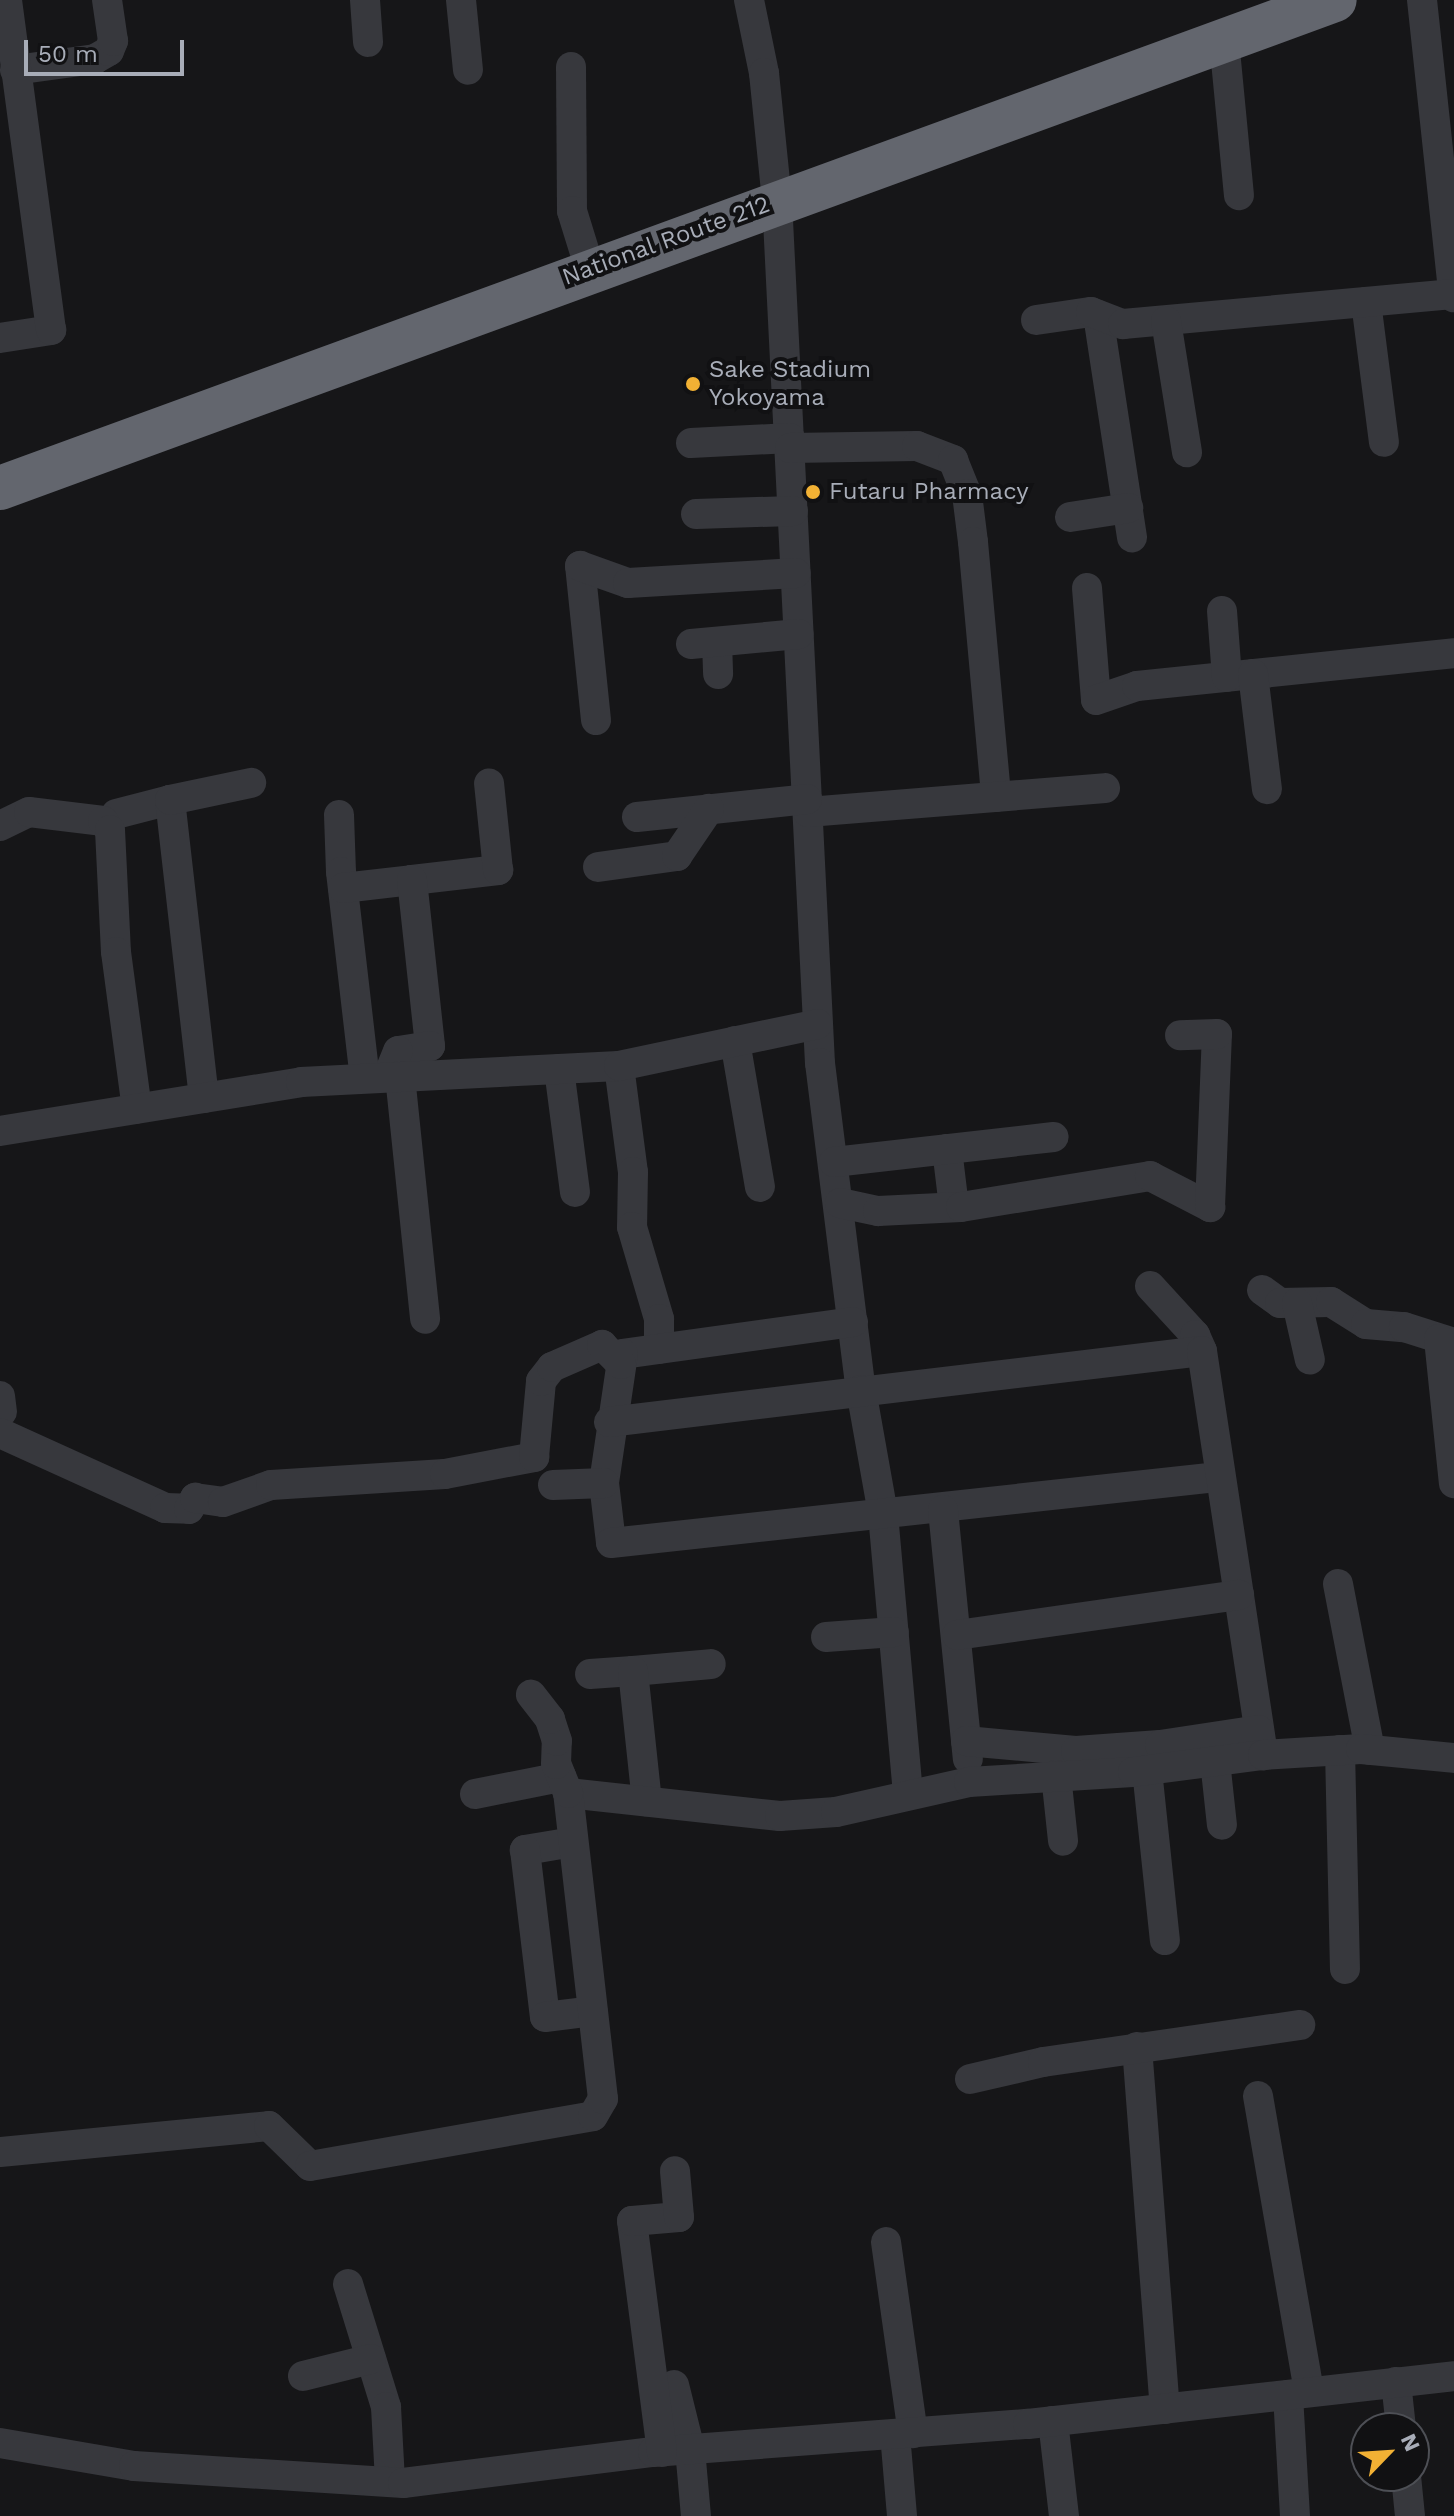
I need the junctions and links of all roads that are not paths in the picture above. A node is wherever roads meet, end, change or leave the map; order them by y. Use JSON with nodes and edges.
{"nodes":[{"id":1,"x":7,"y":0,"type":"edge"},
{"id":2,"x":107,"y":0,"type":"edge"},
{"id":3,"x":365,"y":0,"type":"edge"},
{"id":4,"x":461,"y":0,"type":"edge"},
{"id":5,"x":749,"y":0,"type":"edge"},
{"id":6,"x":1335,"y":0,"type":"edge"},
{"id":7,"x":1422,"y":0,"type":"edge"},
{"id":8,"x":1224,"y":40,"type":"junction"},
{"id":9,"x":368,"y":42,"type":"dead end"},
{"id":10,"x":571,"y":67,"type":"dead end"},
{"id":11,"x":468,"y":70,"type":"dead end"},
{"id":12,"x":11,"y":92,"type":"edge"},
{"id":13,"x":1444,"y":99,"type":"edge"},
{"id":14,"x":1239,"y":195,"type":"dead end"},
{"id":15,"x":777,"y":200,"type":"junction"},
{"id":16,"x":590,"y":269,"type":"junction"},
{"id":17,"x":1453,"y":281,"type":"edge"},
{"id":18,"x":1366,"y":302,"type":"junction"},
{"id":19,"x":1098,"y":315,"type":"junction"},
{"id":20,"x":1036,"y":320,"type":"dead end"},
{"id":21,"x":1166,"y":321,"type":"junction"},
{"id":22,"x":0,"y":338,"type":"edge"},
{"id":23,"x":1384,"y":442,"type":"dead end"},
{"id":24,"x":691,"y":443,"type":"dead end"},
{"id":25,"x":790,"y":443,"type":"junction"},
{"id":26,"x":1187,"y":452,"type":"dead end"},
{"id":27,"x":0,"y":488,"type":"edge"},
{"id":28,"x":793,"y":511,"type":"junction"},
{"id":29,"x":696,"y":514,"type":"dead end"},
{"id":30,"x":1070,"y":517,"type":"dead end"},
{"id":31,"x":796,"y":573,"type":"junction"},
{"id":32,"x":1087,"y":588,"type":"dead end"},
{"id":33,"x":1222,"y":611,"type":"dead end"},
{"id":34,"x":799,"y":634,"type":"junction"},
{"id":35,"x":1454,"y":653,"type":"edge"},
{"id":36,"x":718,"y":674,"type":"dead end"},
{"id":37,"x":1240,"y":675,"type":"junction"},
{"id":38,"x":596,"y":720,"type":"dead end"},
{"id":39,"x":251,"y":783,"type":"dead end"},
{"id":40,"x":489,"y":783,"type":"dead end"},
{"id":41,"x":1105,"y":788,"type":"dead end"},
{"id":42,"x":1267,"y":789,"type":"dead end"},
{"id":43,"x":996,"y":797,"type":"junction"},
{"id":44,"x":170,"y":800,"type":"junction"},
{"id":45,"x":807,"y":806,"type":"junction"},
{"id":46,"x":709,"y":809,"type":"junction"},
{"id":47,"x":116,"y":814,"type":"dead end"},
{"id":48,"x":339,"y":815,"type":"dead end"},
{"id":49,"x":637,"y":817,"type":"dead end"},
{"id":50,"x":0,"y":826,"type":"edge"},
{"id":51,"x":598,"y":867,"type":"dead end"},
{"id":52,"x":412,"y":880,"type":"junction"},
{"id":53,"x":343,"y":888,"type":"junction"},
{"id":54,"x":818,"y":1024,"type":"junction"},
{"id":55,"x":1180,"y":1035,"type":"dead end"},
{"id":56,"x":735,"y":1041,"type":"junction"},
{"id":57,"x":619,"y":1066,"type":"junction"},
{"id":58,"x":559,"y":1069,"type":"junction"},
{"id":59,"x":384,"y":1077,"type":"junction"},
{"id":60,"x":204,"y":1098,"type":"junction"},
{"id":61,"x":137,"y":1109,"type":"junction"},
{"id":62,"x":0,"y":1131,"type":"edge"},
{"id":63,"x":1054,"y":1137,"type":"dead end"},
{"id":64,"x":947,"y":1149,"type":"junction"},
{"id":65,"x":834,"y":1162,"type":"junction"},
{"id":66,"x":760,"y":1187,"type":"dead end"},
{"id":67,"x":575,"y":1192,"type":"dead end"},
{"id":68,"x":840,"y":1203,"type":"junction"},
{"id":69,"x":954,"y":1207,"type":"junction"},
{"id":70,"x":1150,"y":1286,"type":"dead end"},
{"id":71,"x":1262,"y":1290,"type":"dead end"},
{"id":72,"x":1297,"y":1303,"type":"junction"},
{"id":73,"x":425,"y":1319,"type":"dead end"},
{"id":74,"x":853,"y":1322,"type":"junction"},
{"id":75,"x":1447,"y":1341,"type":"edge"},
{"id":76,"x":659,"y":1349,"type":"junction"},
{"id":77,"x":1202,"y":1351,"type":"junction"},
{"id":78,"x":1310,"y":1360,"type":"dead end"},
{"id":79,"x":621,"y":1364,"type":"junction"},
{"id":80,"x":861,"y":1390,"type":"junction"},
{"id":81,"x":1,"y":1414,"type":"edge"},
{"id":82,"x":609,"y":1422,"type":"junction"},
{"id":83,"x":1218,"y":1477,"type":"junction"},
{"id":84,"x":604,"y":1483,"type":"junction"},
{"id":85,"x":1454,"y":1483,"type":"edge"},
{"id":86,"x":553,"y":1485,"type":"dead end"},
{"id":87,"x":943,"y":1510,"type":"junction"},
{"id":88,"x":883,"y":1514,"type":"junction"},
{"id":89,"x":1338,"y":1584,"type":"dead end"},
{"id":90,"x":1239,"y":1595,"type":"junction"},
{"id":91,"x":894,"y":1632,"type":"junction"},
{"id":92,"x":957,"y":1635,"type":"junction"},
{"id":93,"x":826,"y":1637,"type":"dead end"},
{"id":94,"x":711,"y":1664,"type":"dead end"},
{"id":95,"x":633,"y":1671,"type":"junction"},
{"id":96,"x":590,"y":1674,"type":"dead end"},
{"id":97,"x":531,"y":1695,"type":"dead end"},
{"id":98,"x":966,"y":1741,"type":"junction"},
{"id":99,"x":1261,"y":1742,"type":"junction"},
{"id":100,"x":1355,"y":1750,"type":"junction"},
{"id":101,"x":1454,"y":1758,"type":"edge"},
{"id":102,"x":1215,"y":1761,"type":"junction"},
{"id":103,"x":1147,"y":1770,"type":"junction"},
{"id":104,"x":1056,"y":1775,"type":"junction"},
{"id":105,"x":969,"y":1782,"type":"junction"},
{"id":106,"x":564,"y":1785,"type":"junction"},
{"id":107,"x":908,"y":1793,"type":"junction"},
{"id":108,"x":475,"y":1794,"type":"dead end"},
{"id":109,"x":647,"y":1801,"type":"junction"},
{"id":110,"x":1222,"y":1825,"type":"dead end"},
{"id":111,"x":1063,"y":1841,"type":"dead end"},
{"id":112,"x":573,"y":1842,"type":"junction"},
{"id":113,"x":1165,"y":1940,"type":"dead end"},
{"id":114,"x":1345,"y":1969,"type":"dead end"},
{"id":115,"x":593,"y":2011,"type":"junction"},
{"id":116,"x":1300,"y":2025,"type":"dead end"},
{"id":117,"x":1137,"y":2047,"type":"junction"},
{"id":118,"x":970,"y":2079,"type":"dead end"},
{"id":119,"x":1258,"y":2096,"type":"dead end"},
{"id":120,"x":0,"y":2152,"type":"edge"},
{"id":121,"x":675,"y":2171,"type":"dead end"},
{"id":122,"x":886,"y":2242,"type":"dead end"},
{"id":123,"x":348,"y":2284,"type":"dead end"},
{"id":124,"x":666,"y":2333,"type":"dead end"},
{"id":125,"x":371,"y":2359,"type":"junction"},
{"id":126,"x":303,"y":2376,"type":"dead end"},
{"id":127,"x":1454,"y":2376,"type":"edge"},
{"id":128,"x":1396,"y":2382,"type":"junction"},
{"id":129,"x":1299,"y":2394,"type":"junction"},
{"id":130,"x":1165,"y":2409,"type":"junction"},
{"id":131,"x":1399,"y":2412,"type":"edge"},
{"id":132,"x":1053,"y":2421,"type":"junction"},
{"id":133,"x":904,"y":2434,"type":"junction"},
{"id":134,"x":0,"y":2443,"type":"edge"},
{"id":135,"x":676,"y":2451,"type":"junction"},
{"id":136,"x":390,"y":2482,"type":"junction"},
{"id":137,"x":1408,"y":2492,"type":"edge"},
{"id":138,"x":696,"y":2516,"type":"edge"},
{"id":139,"x":902,"y":2516,"type":"edge"},
{"id":140,"x":1064,"y":2516,"type":"edge"},
{"id":141,"x":1295,"y":2516,"type":"edge"},
{"id":142,"x":1410,"y":2516,"type":"edge"}],
"edges":[{"from":1,"to":12,"type":"street"},
{"from":2,"to":12,"type":"street"},
{"from":3,"to":9,"type":"street"},
{"from":4,"to":11,"type":"street"},
{"from":5,"to":15,"type":"street"},
{"from":6,"to":8,"type":"highway","name":"National Route 212"},
{"from":7,"to":13,"type":"street"},
{"from":8,"to":14,"type":"street"},
{"from":8,"to":15,"type":"highway","name":"National Route 212"},
{"from":10,"to":16,"type":"street"},
{"from":12,"to":22,"type":"street"},
{"from":13,"to":17,"type":"street"},
{"from":15,"to":16,"type":"highway","name":"National Route 212"},
{"from":15,"to":25,"type":"street"},
{"from":16,"to":27,"type":"highway","name":"National Route 212"},
{"from":17,"to":18,"type":"street"},
{"from":18,"to":21,"type":"street"},
{"from":18,"to":23,"type":"street"},
{"from":19,"to":20,"type":"street"},
{"from":19,"to":21,"type":"street"},
{"from":19,"to":30,"type":"street"},
{"from":21,"to":26,"type":"street"},
{"from":24,"to":25,"type":"street"},
{"from":25,"to":28,"type":"street"},
{"from":25,"to":43,"type":"street"},
{"from":28,"to":29,"type":"street"},
{"from":28,"to":31,"type":"street"},
{"from":31,"to":34,"type":"street"},
{"from":31,"to":38,"type":"street"},
{"from":32,"to":37,"type":"street"},
{"from":33,"to":37,"type":"street"},
{"from":34,"to":36,"type":"street"},
{"from":34,"to":45,"type":"street"},
{"from":35,"to":37,"type":"street"},
{"from":37,"to":42,"type":"street"},
{"from":39,"to":44,"type":"street"},
{"from":40,"to":52,"type":"street"},
{"from":41,"to":43,"type":"street"},
{"from":43,"to":45,"type":"street"},
{"from":44,"to":47,"type":"street"},
{"from":44,"to":60,"type":"street"},
{"from":45,"to":46,"type":"street"},
{"from":45,"to":54,"type":"street"},
{"from":46,"to":49,"type":"street"},
{"from":46,"to":51,"type":"street"},
{"from":48,"to":53,"type":"street"},
{"from":50,"to":61,"type":"street"},
{"from":52,"to":53,"type":"street"},
{"from":52,"to":59,"type":"street"},
{"from":53,"to":59,"type":"street"},
{"from":54,"to":56,"type":"street"},
{"from":54,"to":65,"type":"street"},
{"from":55,"to":69,"type":"street"},
{"from":56,"to":57,"type":"street"},
{"from":56,"to":66,"type":"street"},
{"from":57,"to":58,"type":"street"},
{"from":57,"to":76,"type":"street"},
{"from":58,"to":59,"type":"street"},
{"from":58,"to":67,"type":"street"},
{"from":59,"to":60,"type":"street"},
{"from":59,"to":73,"type":"street"},
{"from":60,"to":61,"type":"street"},
{"from":61,"to":62,"type":"street"},
{"from":63,"to":64,"type":"street"},
{"from":64,"to":65,"type":"street"},
{"from":64,"to":69,"type":"street"},
{"from":65,"to":68,"type":"street"},
{"from":68,"to":69,"type":"street"},
{"from":68,"to":74,"type":"street"},
{"from":70,"to":77,"type":"street"},
{"from":71,"to":72,"type":"street"},
{"from":72,"to":75,"type":"street"},
{"from":72,"to":78,"type":"street"},
{"from":74,"to":76,"type":"street"},
{"from":74,"to":80,"type":"street"},
{"from":75,"to":85,"type":"street"},
{"from":76,"to":79,"type":"street"},
{"from":77,"to":80,"type":"street"},
{"from":77,"to":83,"type":"street"},
{"from":79,"to":81,"type":"street"},
{"from":79,"to":82,"type":"street"},
{"from":80,"to":82,"type":"street"},
{"from":80,"to":88,"type":"street"},
{"from":82,"to":84,"type":"street"},
{"from":83,"to":87,"type":"street"},
{"from":83,"to":90,"type":"street"},
{"from":84,"to":86,"type":"street"},
{"from":84,"to":88,"type":"street"},
{"from":87,"to":88,"type":"street"},
{"from":87,"to":92,"type":"street"},
{"from":88,"to":91,"type":"street"},
{"from":89,"to":100,"type":"street"},
{"from":90,"to":92,"type":"street"},
{"from":90,"to":99,"type":"street"},
{"from":91,"to":93,"type":"street"},
{"from":91,"to":107,"type":"street"},
{"from":92,"to":98,"type":"street"},
{"from":94,"to":95,"type":"street"},
{"from":95,"to":96,"type":"street"},
{"from":95,"to":109,"type":"street"},
{"from":97,"to":106,"type":"street"},
{"from":98,"to":99,"type":"street"},
{"from":98,"to":105,"type":"street"},
{"from":99,"to":100,"type":"street"},
{"from":99,"to":102,"type":"street"},
{"from":100,"to":101,"type":"street"},
{"from":100,"to":114,"type":"street"},
{"from":102,"to":103,"type":"street"},
{"from":102,"to":110,"type":"street"},
{"from":103,"to":104,"type":"street"},
{"from":103,"to":113,"type":"street"},
{"from":104,"to":105,"type":"street"},
{"from":104,"to":111,"type":"street"},
{"from":105,"to":107,"type":"street"},
{"from":106,"to":108,"type":"street"},
{"from":106,"to":109,"type":"street"},
{"from":106,"to":112,"type":"street"},
{"from":107,"to":109,"type":"street"},
{"from":112,"to":115,"type":"street"},
{"from":112,"to":115,"type":"street"},
{"from":115,"to":120,"type":"street"},
{"from":116,"to":117,"type":"street"},
{"from":117,"to":118,"type":"street"},
{"from":117,"to":130,"type":"street"},
{"from":119,"to":129,"type":"street"},
{"from":121,"to":135,"type":"street"},
{"from":122,"to":133,"type":"street"},
{"from":123,"to":125,"type":"street"},
{"from":124,"to":135,"type":"street"},
{"from":125,"to":126,"type":"street"},
{"from":125,"to":136,"type":"street"},
{"from":127,"to":128,"type":"street"},
{"from":128,"to":129,"type":"street"},
{"from":128,"to":131,"type":"street"},
{"from":129,"to":130,"type":"street"},
{"from":129,"to":141,"type":"street"},
{"from":130,"to":132,"type":"street"},
{"from":132,"to":133,"type":"street"},
{"from":132,"to":140,"type":"street"},
{"from":133,"to":135,"type":"street"},
{"from":133,"to":139,"type":"street"},
{"from":134,"to":136,"type":"street"},
{"from":135,"to":136,"type":"street"},
{"from":135,"to":138,"type":"street"},
{"from":137,"to":142,"type":"street"}]}
